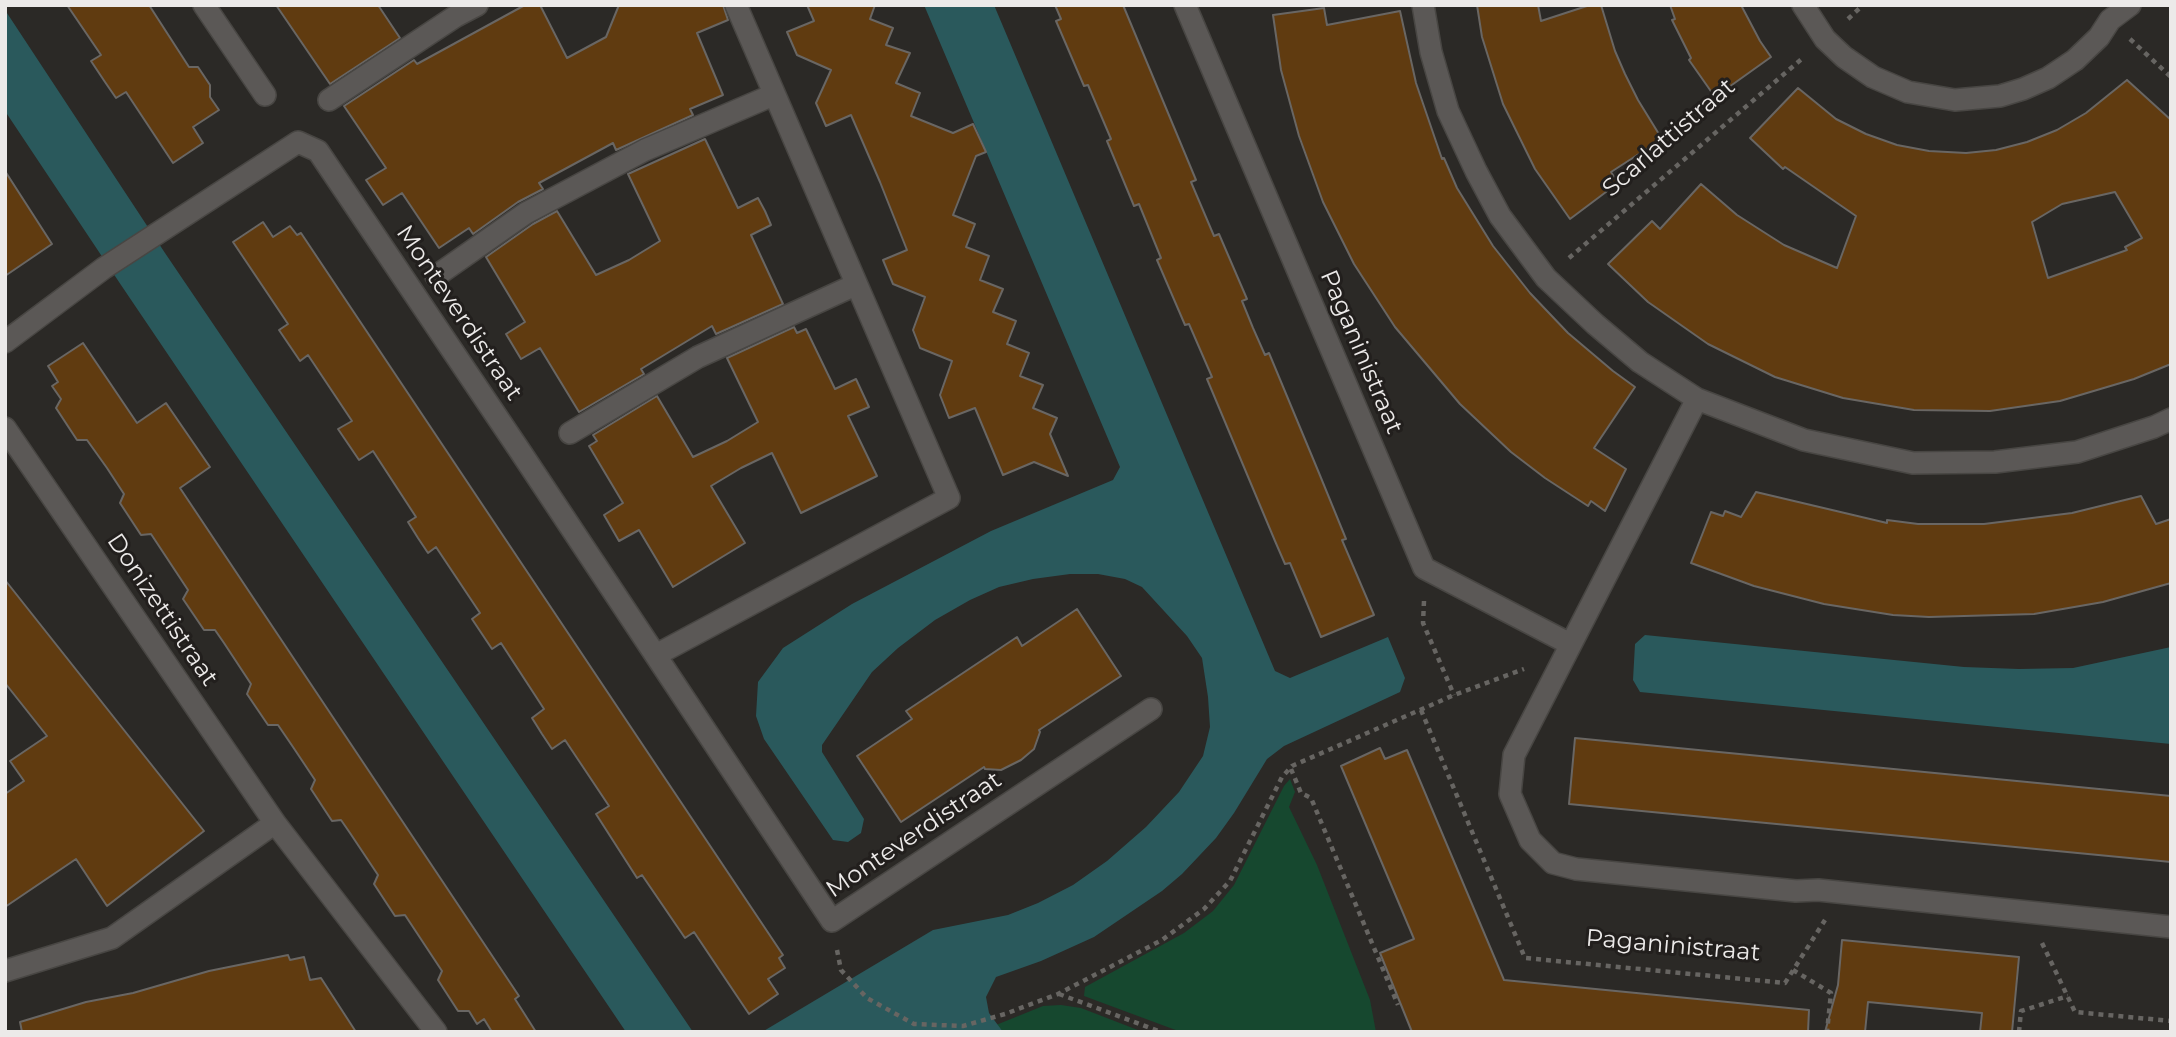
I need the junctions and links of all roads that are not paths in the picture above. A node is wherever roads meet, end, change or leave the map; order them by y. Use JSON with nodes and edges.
{"nodes":[{"id":1,"x":204,"y":5,"type":"edge"},
{"id":2,"x":477,"y":5,"type":"edge"},
{"id":3,"x":736,"y":5,"type":"edge"},
{"id":4,"x":1185,"y":5,"type":"edge"},
{"id":5,"x":1423,"y":5,"type":"edge"},
{"id":6,"x":1803,"y":5,"type":"edge"},
{"id":7,"x":2130,"y":5,"type":"edge"},
{"id":8,"x":773,"y":94,"type":"junction"},
{"id":9,"x":265,"y":95,"type":"dead end"},
{"id":10,"x":329,"y":100,"type":"dead end"},
{"id":11,"x":436,"y":276,"type":"dead end"},
{"id":12,"x":855,"y":285,"type":"junction"},
{"id":13,"x":5,"y":342,"type":"edge"},
{"id":14,"x":1697,"y":399,"type":"junction"},
{"id":15,"x":2171,"y":419,"type":"edge"},
{"id":16,"x":5,"y":428,"type":"edge"},
{"id":17,"x":570,"y":433,"type":"dead end"},
{"id":18,"x":1570,"y":643,"type":"junction"},
{"id":19,"x":656,"y":655,"type":"junction"},
{"id":20,"x":1151,"y":709,"type":"dead end"},
{"id":21,"x":275,"y":823,"type":"junction"},
{"id":22,"x":2171,"y":927,"type":"edge"},
{"id":23,"x":5,"y":971,"type":"edge"},
{"id":24,"x":436,"y":1032,"type":"edge"}],
"edges":[{"from":1,"to":9,"type":"street"},
{"from":2,"to":10,"type":"street"},
{"from":3,"to":8,"type":"street"},
{"from":4,"to":18,"type":"street","name":"Paganinistraat"},
{"from":5,"to":14,"type":"street"},
{"from":6,"to":7,"type":"street"},
{"from":8,"to":11,"type":"street","name":"Monteverdistraat"},
{"from":8,"to":12,"type":"street"},
{"from":12,"to":17,"type":"street"},
{"from":12,"to":19,"type":"street"},
{"from":13,"to":19,"type":"street","name":"Monteverdistraat"},
{"from":14,"to":15,"type":"street"},
{"from":14,"to":18,"type":"street"},
{"from":16,"to":21,"type":"street","name":"Donizettistraat"},
{"from":18,"to":22,"type":"street"},
{"from":19,"to":20,"type":"street","name":"Monteverdistraat"},
{"from":21,"to":23,"type":"street"},
{"from":21,"to":24,"type":"street","name":"Donizettistraat"}]}
